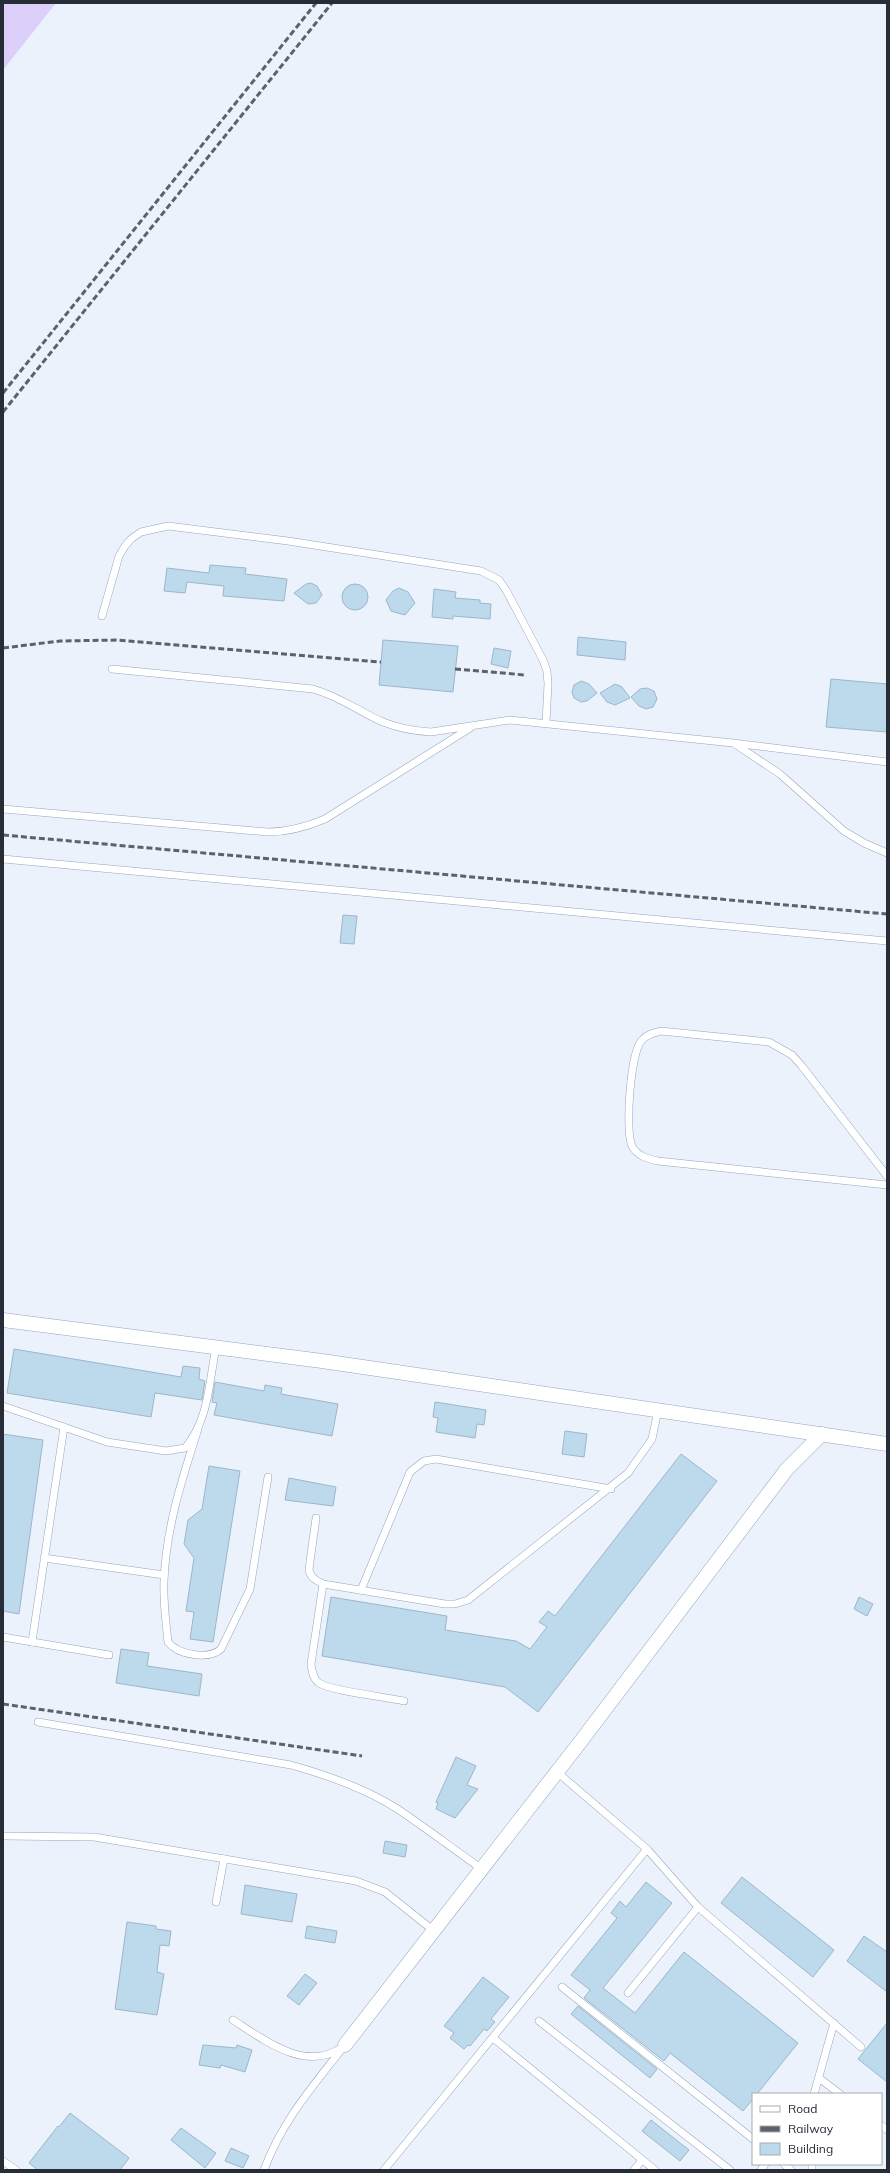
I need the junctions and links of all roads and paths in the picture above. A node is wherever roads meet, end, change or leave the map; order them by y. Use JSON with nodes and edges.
{"nodes":[{"id":1,"x":102,"y":616,"type":"dead end"},
{"id":2,"x":112,"y":669,"type":"dead end"},
{"id":3,"x":546,"y":723,"type":"junction"},
{"id":4,"x":474,"y":725,"type":"junction"},
{"id":5,"x":733,"y":743,"type":"junction"},
{"id":6,"x":887,"y":762,"type":"edge"},
{"id":7,"x":3,"y":808,"type":"edge"},
{"id":8,"x":887,"y":853,"type":"edge"},
{"id":9,"x":3,"y":859,"type":"edge"},
{"id":10,"x":887,"y":941,"type":"edge"},
{"id":11,"x":887,"y":1176,"type":"edge"},
{"id":12,"x":887,"y":1184,"type":"edge"},
{"id":13,"x":3,"y":1320,"type":"edge"},
{"id":14,"x":216,"y":1347,"type":"junction"},
{"id":15,"x":3,"y":1406,"type":"edge"},
{"id":16,"x":658,"y":1410,"type":"junction"},
{"id":17,"x":64,"y":1427,"type":"junction"},
{"id":18,"x":198,"y":1429,"type":"junction"},
{"id":19,"x":822,"y":1434,"type":"junction"},
{"id":20,"x":887,"y":1444,"type":"edge"},
{"id":21,"x":268,"y":1477,"type":"dead end"},
{"id":22,"x":610,"y":1489,"type":"junction"},
{"id":23,"x":316,"y":1518,"type":"dead end"},
{"id":24,"x":44,"y":1558,"type":"junction"},
{"id":25,"x":164,"y":1575,"type":"junction"},
{"id":26,"x":323,"y":1584,"type":"junction"},
{"id":27,"x":361,"y":1590,"type":"junction"},
{"id":28,"x":3,"y":1637,"type":"edge"},
{"id":29,"x":32,"y":1642,"type":"junction"},
{"id":30,"x":109,"y":1655,"type":"dead end"},
{"id":31,"x":404,"y":1701,"type":"dead end"},
{"id":32,"x":38,"y":1722,"type":"dead end"},
{"id":33,"x":557,"y":1772,"type":"junction"},
{"id":34,"x":3,"y":1836,"type":"edge"},
{"id":35,"x":647,"y":1849,"type":"junction"},
{"id":36,"x":224,"y":1859,"type":"junction"},
{"id":37,"x":482,"y":1869,"type":"junction"},
{"id":38,"x":216,"y":1902,"type":"dead end"},
{"id":39,"x":698,"y":1907,"type":"junction"},
{"id":40,"x":434,"y":1931,"type":"junction"},
{"id":41,"x":562,"y":1986,"type":"dead end"},
{"id":42,"x":628,"y":1993,"type":"dead end"},
{"id":43,"x":233,"y":2020,"type":"dead end"},
{"id":44,"x":539,"y":2021,"type":"dead end"},
{"id":45,"x":834,"y":2023,"type":"junction"},
{"id":46,"x":493,"y":2038,"type":"junction"},
{"id":47,"x":345,"y":2046,"type":"junction"},
{"id":48,"x":862,"y":2047,"type":"dead end"},
{"id":49,"x":819,"y":2078,"type":"junction"},
{"id":50,"x":814,"y":2093,"type":"edge"},
{"id":51,"x":839,"y":2093,"type":"edge"},
{"id":52,"x":752,"y":2138,"type":"edge"},
{"id":53,"x":642,"y":2160,"type":"junction"},
{"id":54,"x":3,"y":2161,"type":"edge"},
{"id":55,"x":16,"y":2170,"type":"edge"},
{"id":56,"x":264,"y":2170,"type":"edge"},
{"id":57,"x":384,"y":2170,"type":"edge"},
{"id":58,"x":634,"y":2170,"type":"edge"},
{"id":59,"x":655,"y":2170,"type":"edge"},
{"id":60,"x":730,"y":2170,"type":"edge"}],
"edges":[{"from":1,"to":3,"type":"lane"},
{"from":2,"to":4,"type":"lane"},
{"from":3,"to":4,"type":"lane"},
{"from":3,"to":5,"type":"lane"},
{"from":4,"to":7,"type":"lane"},
{"from":5,"to":6,"type":"lane"},
{"from":5,"to":8,"type":"lane"},
{"from":9,"to":10,"type":"lane"},
{"from":11,"to":12,"type":"lane"},
{"from":13,"to":14,"type":"street"},
{"from":14,"to":16,"type":"street"},
{"from":14,"to":18,"type":"lane"},
{"from":15,"to":17,"type":"lane"},
{"from":16,"to":19,"type":"street"},
{"from":16,"to":22,"type":"lane"},
{"from":17,"to":18,"type":"lane"},
{"from":17,"to":24,"type":"lane"},
{"from":18,"to":25,"type":"lane"},
{"from":19,"to":20,"type":"street"},
{"from":19,"to":33,"type":"street"},
{"from":21,"to":25,"type":"lane"},
{"from":22,"to":27,"type":"lane"},
{"from":22,"to":27,"type":"lane"},
{"from":23,"to":26,"type":"lane"},
{"from":24,"to":25,"type":"lane"},
{"from":24,"to":29,"type":"lane"},
{"from":26,"to":27,"type":"lane"},
{"from":26,"to":31,"type":"lane"},
{"from":28,"to":29,"type":"lane"},
{"from":29,"to":30,"type":"lane"},
{"from":32,"to":37,"type":"lane"},
{"from":33,"to":35,"type":"lane"},
{"from":33,"to":37,"type":"street"},
{"from":34,"to":36,"type":"lane"},
{"from":35,"to":39,"type":"lane"},
{"from":35,"to":46,"type":"lane"},
{"from":36,"to":38,"type":"lane"},
{"from":36,"to":40,"type":"lane"},
{"from":37,"to":40,"type":"street"},
{"from":39,"to":42,"type":"lane"},
{"from":39,"to":45,"type":"lane"},
{"from":40,"to":47,"type":"street"},
{"from":41,"to":52,"type":"lane"},
{"from":43,"to":47,"type":"lane"},
{"from":44,"to":60,"type":"lane"},
{"from":45,"to":48,"type":"lane"},
{"from":45,"to":49,"type":"lane"},
{"from":46,"to":53,"type":"lane"},
{"from":46,"to":57,"type":"lane"},
{"from":47,"to":56,"type":"lane"},
{"from":49,"to":50,"type":"lane"},
{"from":49,"to":51,"type":"lane"},
{"from":53,"to":58,"type":"lane"},
{"from":53,"to":59,"type":"lane"},
{"from":54,"to":55,"type":"lane"}]}
